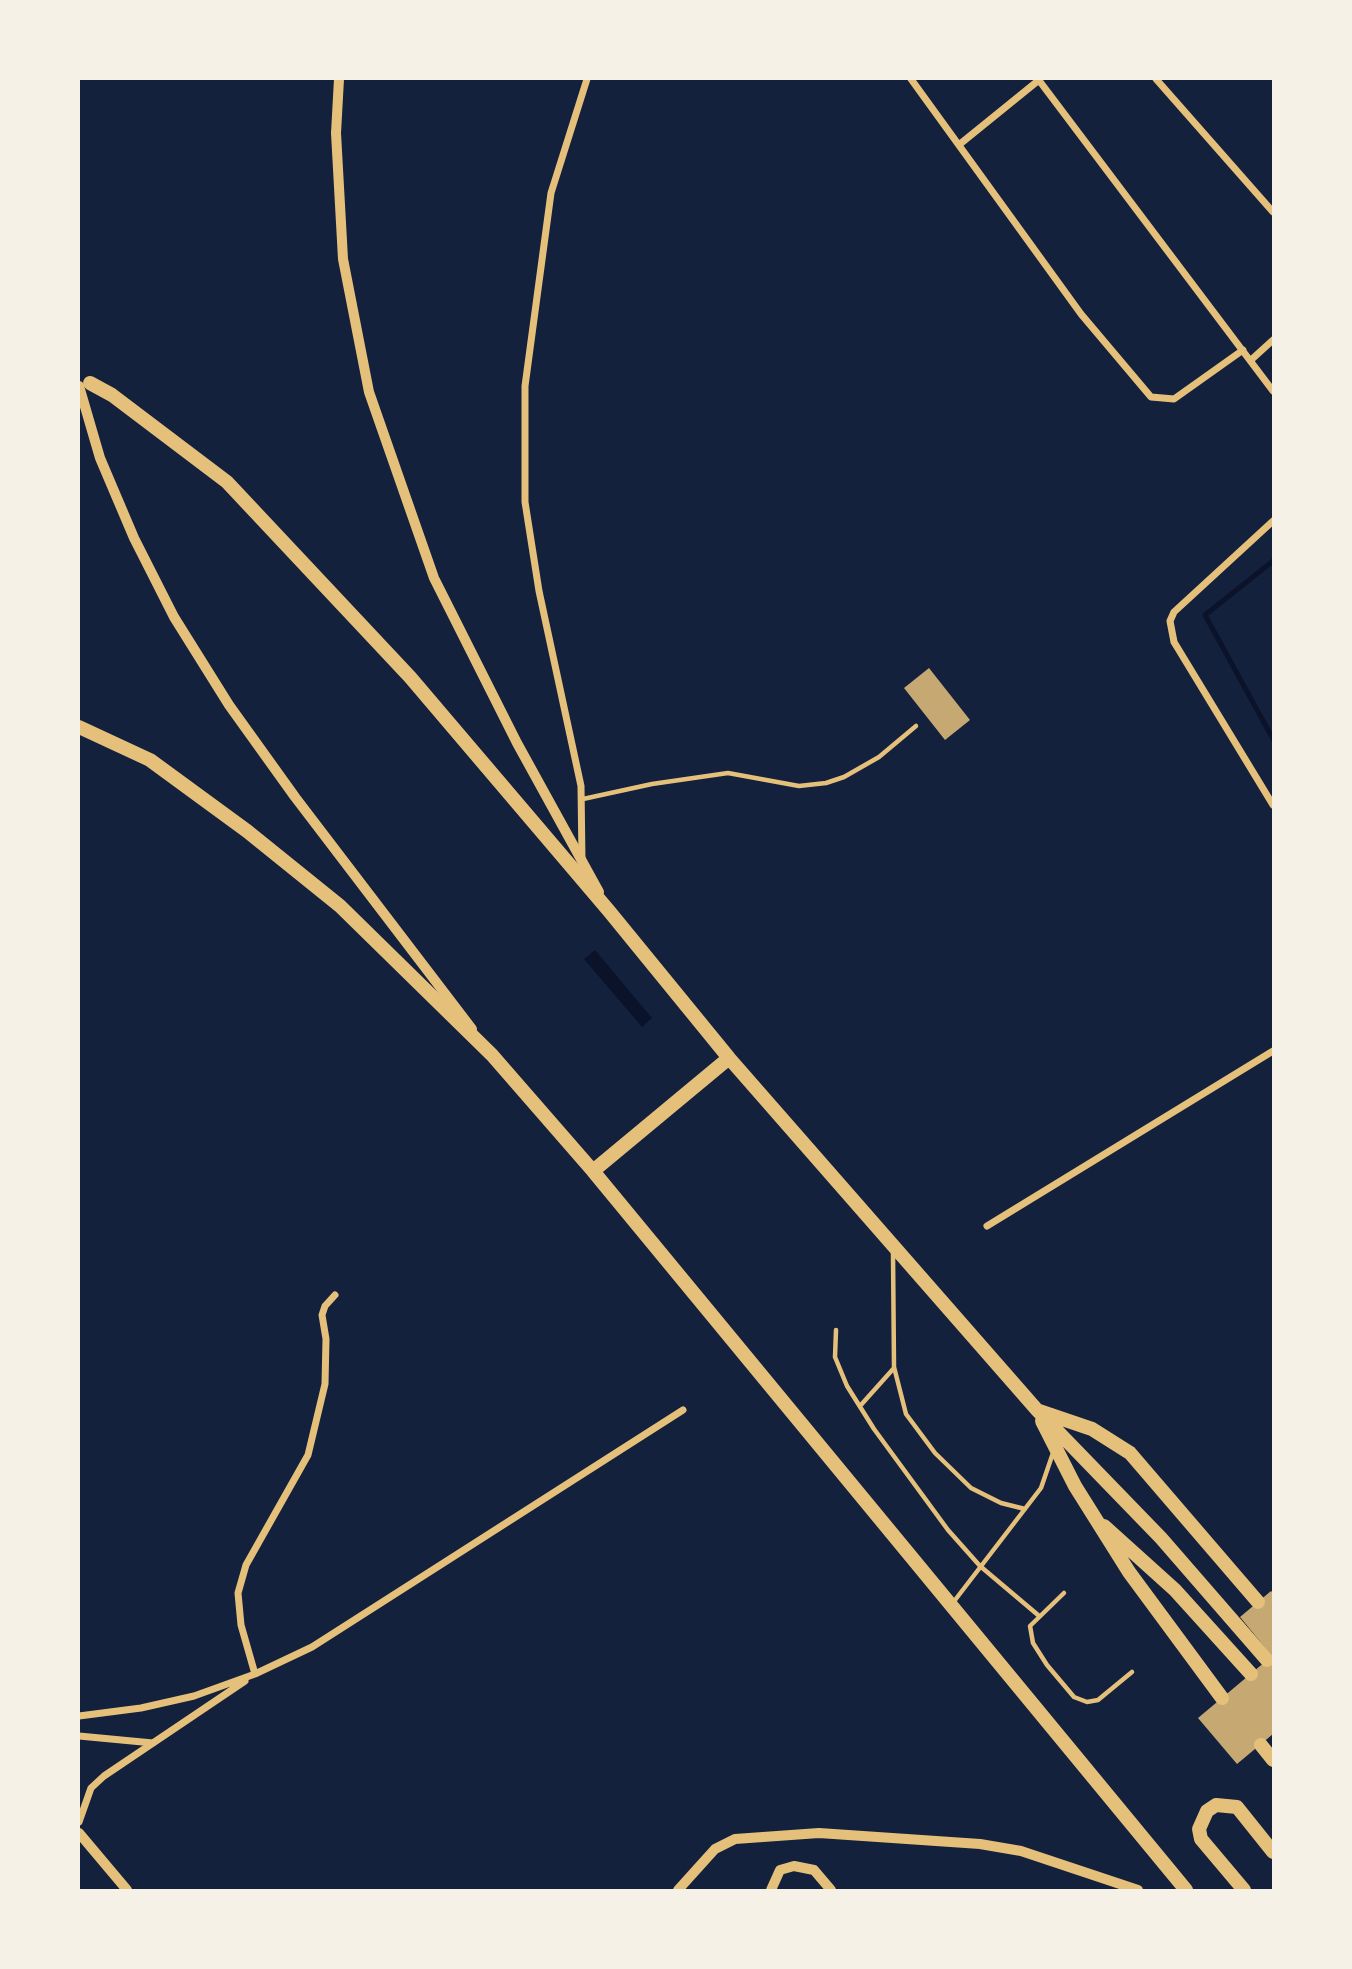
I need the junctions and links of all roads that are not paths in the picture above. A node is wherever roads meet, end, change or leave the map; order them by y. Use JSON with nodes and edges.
{"nodes":[{"id":1,"x":339,"y":79,"type":"edge"},
{"id":2,"x":587,"y":79,"type":"edge"},
{"id":3,"x":911,"y":79,"type":"edge"},
{"id":4,"x":1038,"y":79,"type":"edge"},
{"id":5,"x":1156,"y":79,"type":"edge"},
{"id":6,"x":960,"y":144,"type":"junction"},
{"id":7,"x":1273,"y":212,"type":"edge"},
{"id":8,"x":1273,"y":340,"type":"edge"},
{"id":9,"x":1243,"y":350,"type":"junction"},
{"id":10,"x":1251,"y":360,"type":"junction"},
{"id":11,"x":84,"y":385,"type":"edge"},
{"id":12,"x":1273,"y":391,"type":"edge"},
{"id":13,"x":1273,"y":521,"type":"edge"},
{"id":14,"x":916,"y":726,"type":"dead end"},
{"id":15,"x":79,"y":727,"type":"edge"},
{"id":16,"x":583,"y":799,"type":"junction"},
{"id":17,"x":1273,"y":805,"type":"edge"},
{"id":18,"x":582,"y":862,"type":"junction"},
{"id":19,"x":609,"y":911,"type":"junction"},
{"id":20,"x":1273,"y":1051,"type":"edge"},
{"id":21,"x":492,"y":1055,"type":"junction"},
{"id":22,"x":729,"y":1058,"type":"junction"},
{"id":23,"x":593,"y":1171,"type":"junction"},
{"id":24,"x":987,"y":1226,"type":"dead end"},
{"id":25,"x":893,"y":1245,"type":"junction"},
{"id":26,"x":335,"y":1295,"type":"dead end"},
{"id":27,"x":836,"y":1330,"type":"dead end"},
{"id":28,"x":894,"y":1367,"type":"junction"},
{"id":29,"x":860,"y":1407,"type":"junction"},
{"id":30,"x":683,"y":1410,"type":"dead end"},
{"id":31,"x":1037,"y":1410,"type":"junction"},
{"id":32,"x":1055,"y":1449,"type":"junction"},
{"id":33,"x":1025,"y":1509,"type":"junction"},
{"id":34,"x":1094,"y":1517,"type":"junction"},
{"id":35,"x":980,"y":1566,"type":"junction"},
{"id":36,"x":1064,"y":1592,"type":"dead end"},
{"id":37,"x":1258,"y":1602,"type":"dead end"},
{"id":38,"x":951,"y":1606,"type":"junction"},
{"id":39,"x":1038,"y":1615,"type":"junction"},
{"id":40,"x":1267,"y":1660,"type":"dead end"},
{"id":41,"x":1132,"y":1672,"type":"dead end"},
{"id":42,"x":255,"y":1674,"type":"junction"},
{"id":43,"x":1251,"y":1674,"type":"dead end"},
{"id":44,"x":1222,"y":1698,"type":"dead end"},
{"id":45,"x":79,"y":1716,"type":"edge"},
{"id":46,"x":79,"y":1736,"type":"edge"},
{"id":47,"x":154,"y":1743,"type":"junction"},
{"id":48,"x":1261,"y":1745,"type":"dead end"},
{"id":49,"x":1273,"y":1760,"type":"edge"},
{"id":50,"x":79,"y":1822,"type":"edge"},
{"id":51,"x":79,"y":1833,"type":"edge"},
{"id":52,"x":1273,"y":1852,"type":"edge"},
{"id":53,"x":127,"y":1890,"type":"edge"},
{"id":54,"x":678,"y":1890,"type":"edge"},
{"id":55,"x":771,"y":1890,"type":"edge"},
{"id":56,"x":831,"y":1890,"type":"edge"},
{"id":57,"x":1138,"y":1890,"type":"edge"},
{"id":58,"x":1186,"y":1890,"type":"edge"},
{"id":59,"x":1244,"y":1890,"type":"edge"}],
"edges":[{"from":1,"to":18,"type":"street"},
{"from":2,"to":16,"type":"street"},
{"from":3,"to":6,"type":"street"},
{"from":4,"to":6,"type":"street"},
{"from":4,"to":9,"type":"street"},
{"from":5,"to":7,"type":"street"},
{"from":6,"to":9,"type":"street"},
{"from":8,"to":10,"type":"street"},
{"from":9,"to":10,"type":"street"},
{"from":10,"to":12,"type":"street"},
{"from":11,"to":19,"type":"highway"},
{"from":11,"to":21,"type":"street"},
{"from":13,"to":17,"type":"street"},
{"from":14,"to":16,"type":"lane"},
{"from":15,"to":21,"type":"highway"},
{"from":16,"to":18,"type":"street"},
{"from":18,"to":19,"type":"street"},
{"from":19,"to":22,"type":"highway"},
{"from":20,"to":24,"type":"street"},
{"from":21,"to":23,"type":"highway"},
{"from":22,"to":23,"type":"highway"},
{"from":22,"to":25,"type":"highway"},
{"from":23,"to":38,"type":"highway"},
{"from":25,"to":28,"type":"lane"},
{"from":25,"to":31,"type":"highway"},
{"from":26,"to":42,"type":"street"},
{"from":27,"to":29,"type":"lane"},
{"from":28,"to":29,"type":"lane"},
{"from":28,"to":33,"type":"lane"},
{"from":29,"to":35,"type":"lane"},
{"from":30,"to":42,"type":"street"},
{"from":31,"to":32,"type":"highway"},
{"from":31,"to":37,"type":"highway"},
{"from":31,"to":40,"type":"highway"},
{"from":32,"to":33,"type":"lane"},
{"from":32,"to":34,"type":"highway"},
{"from":33,"to":35,"type":"lane"},
{"from":34,"to":43,"type":"highway"},
{"from":34,"to":44,"type":"highway"},
{"from":35,"to":38,"type":"lane"},
{"from":35,"to":39,"type":"lane"},
{"from":36,"to":39,"type":"lane"},
{"from":38,"to":58,"type":"highway"},
{"from":39,"to":41,"type":"lane"},
{"from":42,"to":45,"type":"street"},
{"from":42,"to":47,"type":"street"},
{"from":46,"to":47,"type":"street"},
{"from":47,"to":50,"type":"street"},
{"from":48,"to":49,"type":"highway"},
{"from":51,"to":53,"type":"street"},
{"from":52,"to":59,"type":"highway"},
{"from":54,"to":57,"type":"street"},
{"from":55,"to":56,"type":"street"}]}
